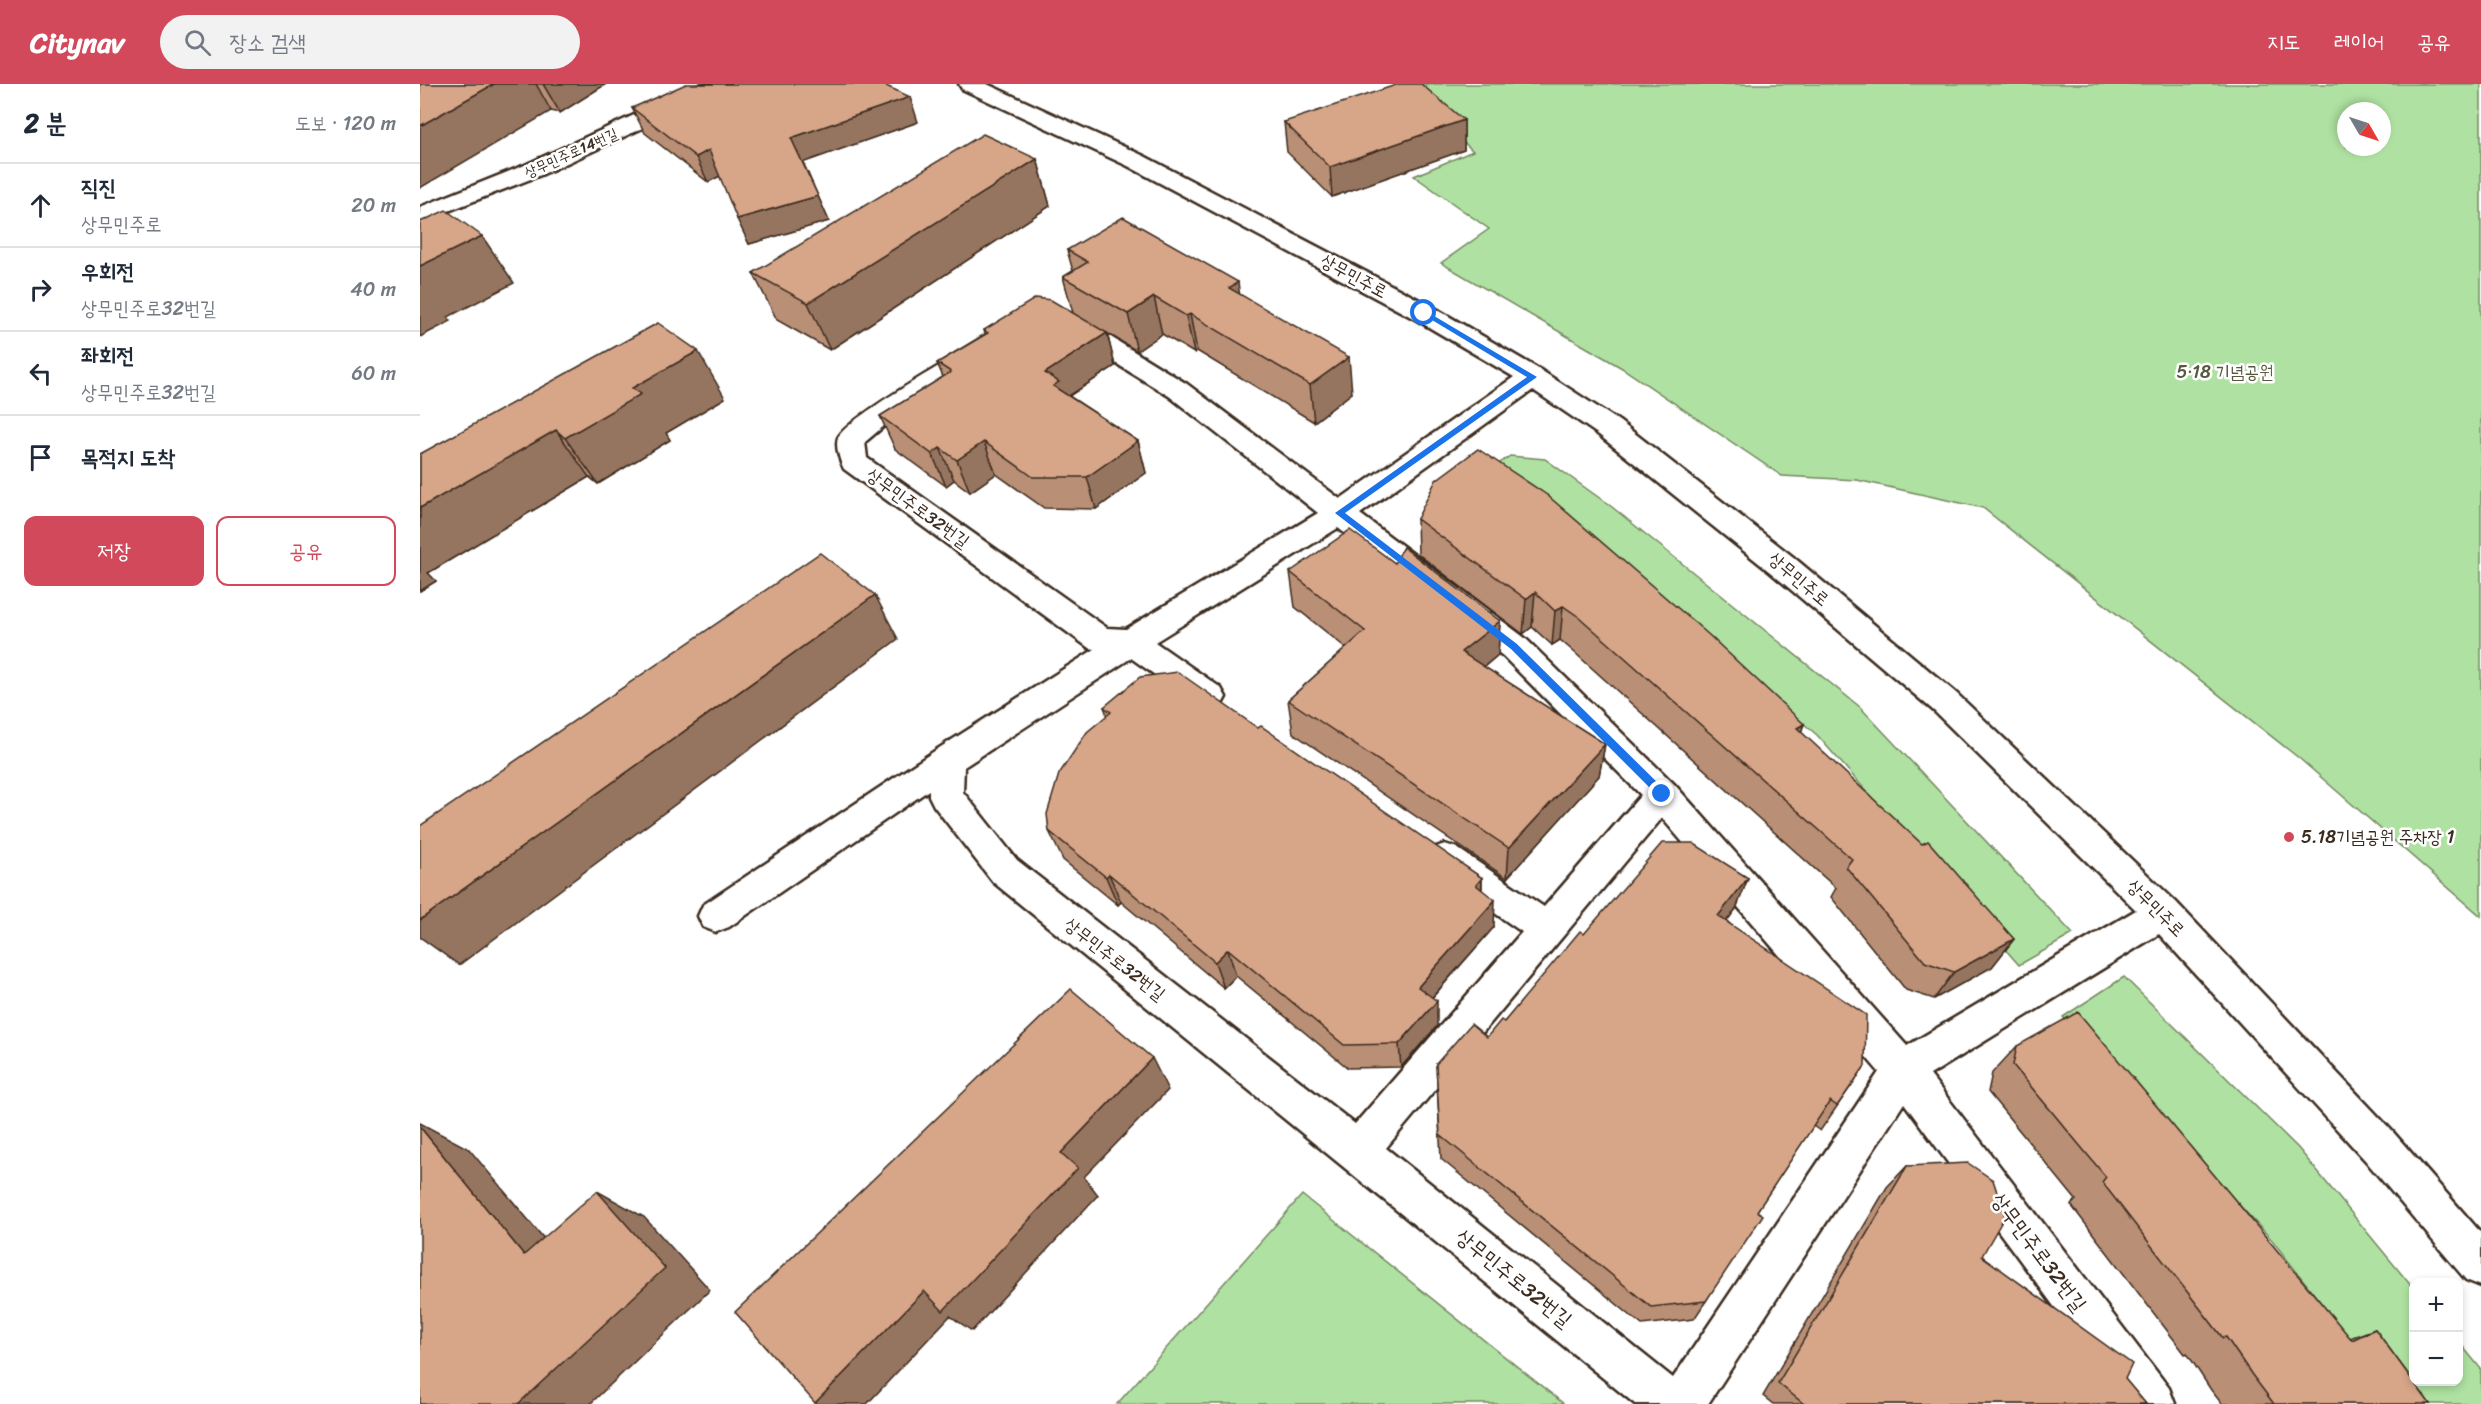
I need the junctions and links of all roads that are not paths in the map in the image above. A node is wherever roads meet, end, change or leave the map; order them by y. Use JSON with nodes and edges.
{"nodes":[{"id":1,"x":719,"y":84,"type":"edge"},
{"id":2,"x":970,"y":84,"type":"edge"},
{"id":3,"x":420,"y":215,"type":"edge"},
{"id":4,"x":1047,"y":320,"type":"edge"},
{"id":5,"x":1006,"y":337,"type":"edge"},
{"id":6,"x":1533,"y":377,"type":"junction"},
{"id":7,"x":1340,"y":513,"type":"junction"},
{"id":8,"x":1131,"y":642,"type":"junction"},
{"id":9,"x":1237,"y":716,"type":"edge"},
{"id":10,"x":948,"y":760,"type":"junction"},
{"id":11,"x":1662,"y":794,"type":"junction"},
{"id":12,"x":1421,"y":843,"type":"edge"},
{"id":13,"x":2163,"y":913,"type":"junction"},
{"id":14,"x":716,"y":916,"type":"dead end"},
{"id":15,"x":1547,"y":929,"type":"junction"},
{"id":16,"x":1903,"y":1070,"type":"junction"},
{"id":17,"x":1358,"y":1151,"type":"junction"},
{"id":18,"x":2481,"y":1265,"type":"edge"},
{"id":19,"x":1670,"y":1404,"type":"edge"},
{"id":20,"x":1682,"y":1404,"type":"edge"},
{"id":21,"x":2153,"y":1404,"type":"edge"}],
"edges":[{"from":1,"to":3,"type":"street","name":"상무민주로14번길"},
{"from":2,"to":6,"type":"street","name":"상무민주로"},
{"from":4,"to":7,"type":"street","name":"상무민주로32번길"},
{"from":5,"to":8,"type":"street","name":"상무민주로32번길"},
{"from":6,"to":7,"type":"street"},
{"from":6,"to":13,"type":"street","name":"상무민주로"},
{"from":7,"to":8,"type":"street"},
{"from":7,"to":11,"type":"street","name":"상무민주로32번길"},
{"from":8,"to":9,"type":"street","name":"상무민주로32번길"},
{"from":8,"to":10,"type":"street"},
{"from":10,"to":14,"type":"street"},
{"from":10,"to":17,"type":"street","name":"상무민주로32번길"},
{"from":11,"to":15,"type":"street"},
{"from":11,"to":16,"type":"street","name":"상무민주로32번길"},
{"from":12,"to":15,"type":"street"},
{"from":13,"to":16,"type":"street"},
{"from":13,"to":18,"type":"street","name":"상무민주로"},
{"from":15,"to":17,"type":"street"},
{"from":16,"to":20,"type":"street"},
{"from":16,"to":21,"type":"street","name":"상무민주로32번길"},
{"from":17,"to":19,"type":"street","name":"상무민주로32번길"}]}
